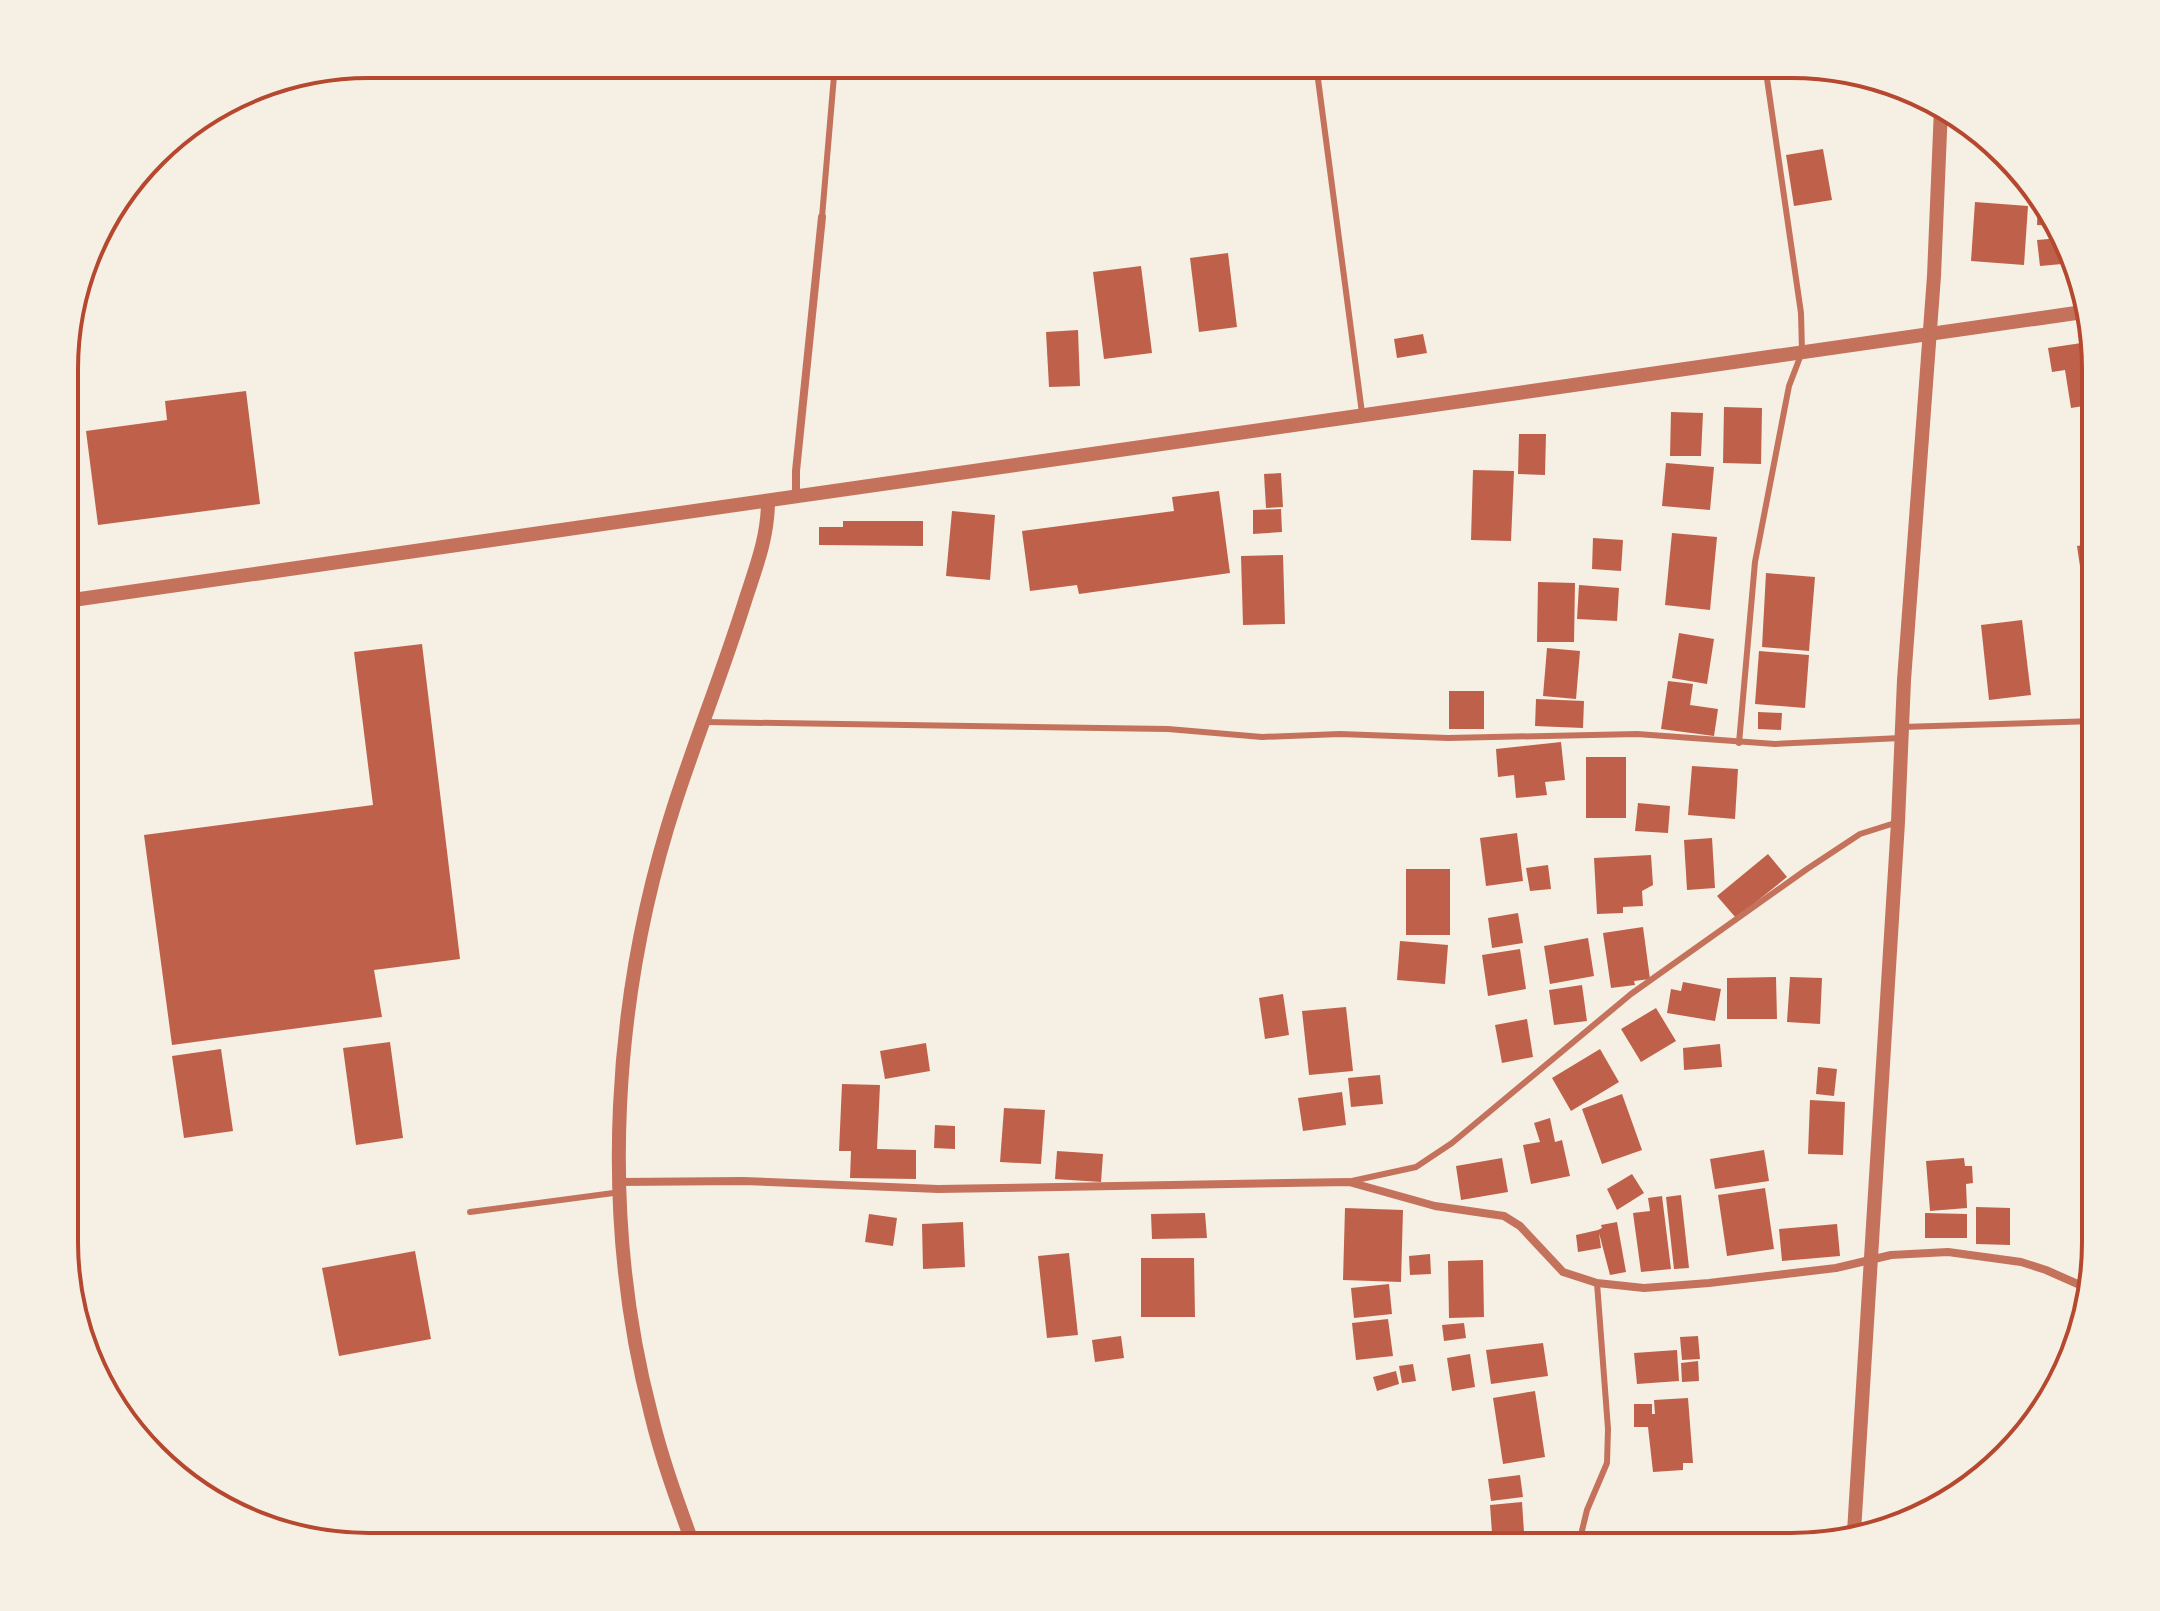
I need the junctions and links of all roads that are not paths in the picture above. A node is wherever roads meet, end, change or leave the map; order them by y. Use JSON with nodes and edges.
{"nodes":[{"id":1,"x":834,"y":78,"type":"edge"},
{"id":2,"x":1318,"y":78,"type":"edge"},
{"id":3,"x":1767,"y":78,"type":"edge"},
{"id":4,"x":1941,"y":120,"type":"edge"},
{"id":5,"x":822,"y":217,"type":"joint"},
{"id":6,"x":2076,"y":313,"type":"edge"},
{"id":7,"x":1929,"y":335,"type":"junction"},
{"id":8,"x":1802,"y":352,"type":"junction"},
{"id":9,"x":1362,"y":413,"type":"junction"},
{"id":10,"x":796,"y":497,"type":"junction"},
{"id":11,"x":768,"y":501,"type":"junction"},
{"id":12,"x":78,"y":599,"type":"edge"},
{"id":13,"x":702,"y":722,"type":"junction"},
{"id":14,"x":2082,"y":722,"type":"edge"},
{"id":15,"x":1901,"y":732,"type":"junction"},
{"id":16,"x":1739,"y":743,"type":"junction"},
{"id":17,"x":1898,"y":822,"type":"junction"},
{"id":18,"x":1349,"y":1182,"type":"junction"},
{"id":19,"x":620,"y":1187,"type":"junction"},
{"id":20,"x":470,"y":1212,"type":"dead end"},
{"id":21,"x":1871,"y":1261,"type":"junction"},
{"id":22,"x":1597,"y":1283,"type":"junction"},
{"id":23,"x":2079,"y":1285,"type":"edge"},
{"id":24,"x":1854,"y":1526,"type":"edge"},
{"id":25,"x":689,"y":1533,"type":"edge"},
{"id":26,"x":1581,"y":1533,"type":"edge"}],
"edges":[{"from":1,"to":5,"type":"lane"},
{"from":2,"to":9,"type":"lane"},
{"from":3,"to":8,"type":"lane"},
{"from":4,"to":7,"type":"street"},
{"from":5,"to":10,"type":"street"},
{"from":6,"to":7,"type":"street"},
{"from":7,"to":8,"type":"street"},
{"from":7,"to":15,"type":"street"},
{"from":8,"to":9,"type":"street"},
{"from":8,"to":16,"type":"lane"},
{"from":9,"to":10,"type":"street"},
{"from":10,"to":11,"type":"street"},
{"from":11,"to":12,"type":"street"},
{"from":11,"to":13,"type":"street"},
{"from":13,"to":16,"type":"lane"},
{"from":13,"to":19,"type":"street"},
{"from":14,"to":15,"type":"lane"},
{"from":15,"to":16,"type":"lane"},
{"from":15,"to":17,"type":"street"},
{"from":17,"to":18,"type":"lane"},
{"from":17,"to":21,"type":"street"},
{"from":18,"to":19,"type":"street"},
{"from":18,"to":22,"type":"street"},
{"from":19,"to":20,"type":"lane"},
{"from":19,"to":25,"type":"street"},
{"from":21,"to":22,"type":"street"},
{"from":21,"to":23,"type":"street"},
{"from":21,"to":24,"type":"street"},
{"from":22,"to":26,"type":"lane"}]}
